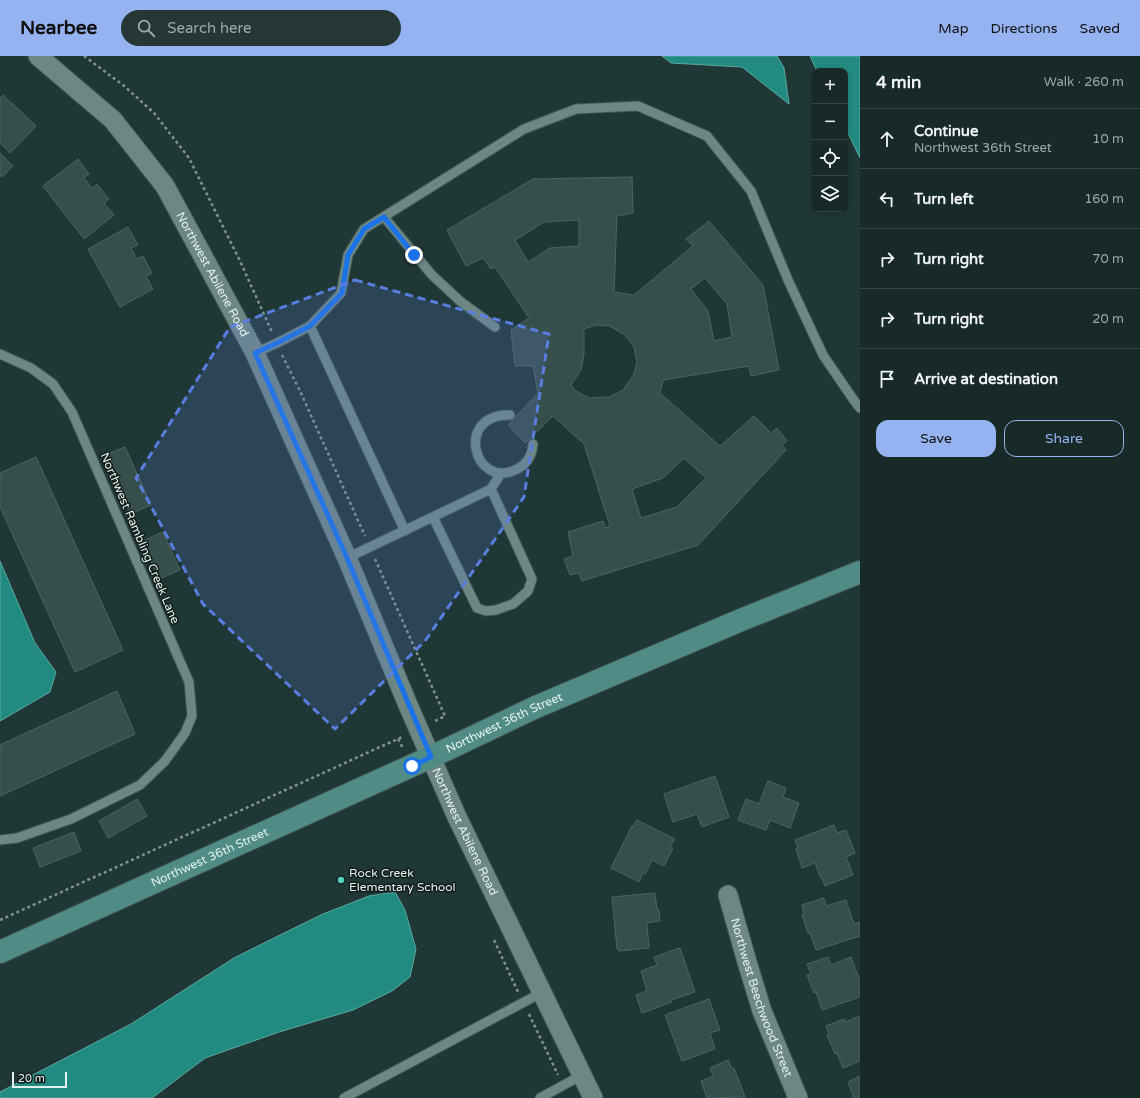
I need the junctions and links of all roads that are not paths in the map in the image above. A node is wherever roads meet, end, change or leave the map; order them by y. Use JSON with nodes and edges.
{"nodes":[{"id":1,"x":38,"y":56,"type":"edge"},
{"id":2,"x":384,"y":217,"type":"junction"},
{"id":3,"x":310,"y":326,"type":"junction"},
{"id":4,"x":495,"y":327,"type":"dead end"},
{"id":5,"x":255,"y":353,"type":"junction"},
{"id":6,"x":0,"y":354,"type":"edge"},
{"id":7,"x":860,"y":408,"type":"edge"},
{"id":8,"x":510,"y":415,"type":"dead end"},
{"id":9,"x":534,"y":444,"type":"dead end"},
{"id":10,"x":501,"y":473,"type":"junction"},
{"id":11,"x":491,"y":490,"type":"junction"},
{"id":12,"x":433,"y":517,"type":"junction"},
{"id":13,"x":405,"y":531,"type":"junction"},
{"id":14,"x":347,"y":558,"type":"junction"},
{"id":15,"x":860,"y":572,"type":"edge"},
{"id":16,"x":431,"y":757,"type":"junction"},
{"id":17,"x":0,"y":840,"type":"edge"},
{"id":18,"x":728,"y":895,"type":"dead end"},
{"id":19,"x":0,"y":952,"type":"edge"},
{"id":20,"x":541,"y":992,"type":"junction"},
{"id":21,"x":582,"y":1075,"type":"junction"},
{"id":22,"x":346,"y":1097,"type":"edge"},
{"id":23,"x":540,"y":1098,"type":"edge"},
{"id":24,"x":593,"y":1098,"type":"edge"},
{"id":25,"x":798,"y":1098,"type":"edge"}],
"edges":[{"from":1,"to":5,"type":"street","name":"Northwest Abilene Road"},
{"from":2,"to":3,"type":"lane"},
{"from":2,"to":4,"type":"lane"},
{"from":2,"to":7,"type":"lane"},
{"from":3,"to":5,"type":"lane"},
{"from":3,"to":13,"type":"lane"},
{"from":5,"to":14,"type":"street","name":"Northwest Abilene Road"},
{"from":6,"to":17,"type":"lane","name":"Northwest Rambling Creek Lane"},
{"from":8,"to":10,"type":"lane"},
{"from":9,"to":10,"type":"lane"},
{"from":10,"to":11,"type":"lane"},
{"from":11,"to":12,"type":"lane"},
{"from":11,"to":12,"type":"lane"},
{"from":12,"to":13,"type":"lane"},
{"from":13,"to":14,"type":"lane"},
{"from":14,"to":16,"type":"street","name":"Northwest Abilene Road"},
{"from":15,"to":16,"type":"main road","name":"Northwest 36th Street"},
{"from":16,"to":19,"type":"main road","name":"Northwest 36th Street"},
{"from":16,"to":20,"type":"street","name":"Northwest Abilene Road"},
{"from":18,"to":25,"type":"street","name":"Northwest Beechwood Street"},
{"from":20,"to":21,"type":"street","name":"Northwest Abilene Road"},
{"from":20,"to":22,"type":"lane"},
{"from":21,"to":23,"type":"lane"},
{"from":21,"to":24,"type":"street","name":"Northwest Abilene Road"}]}
